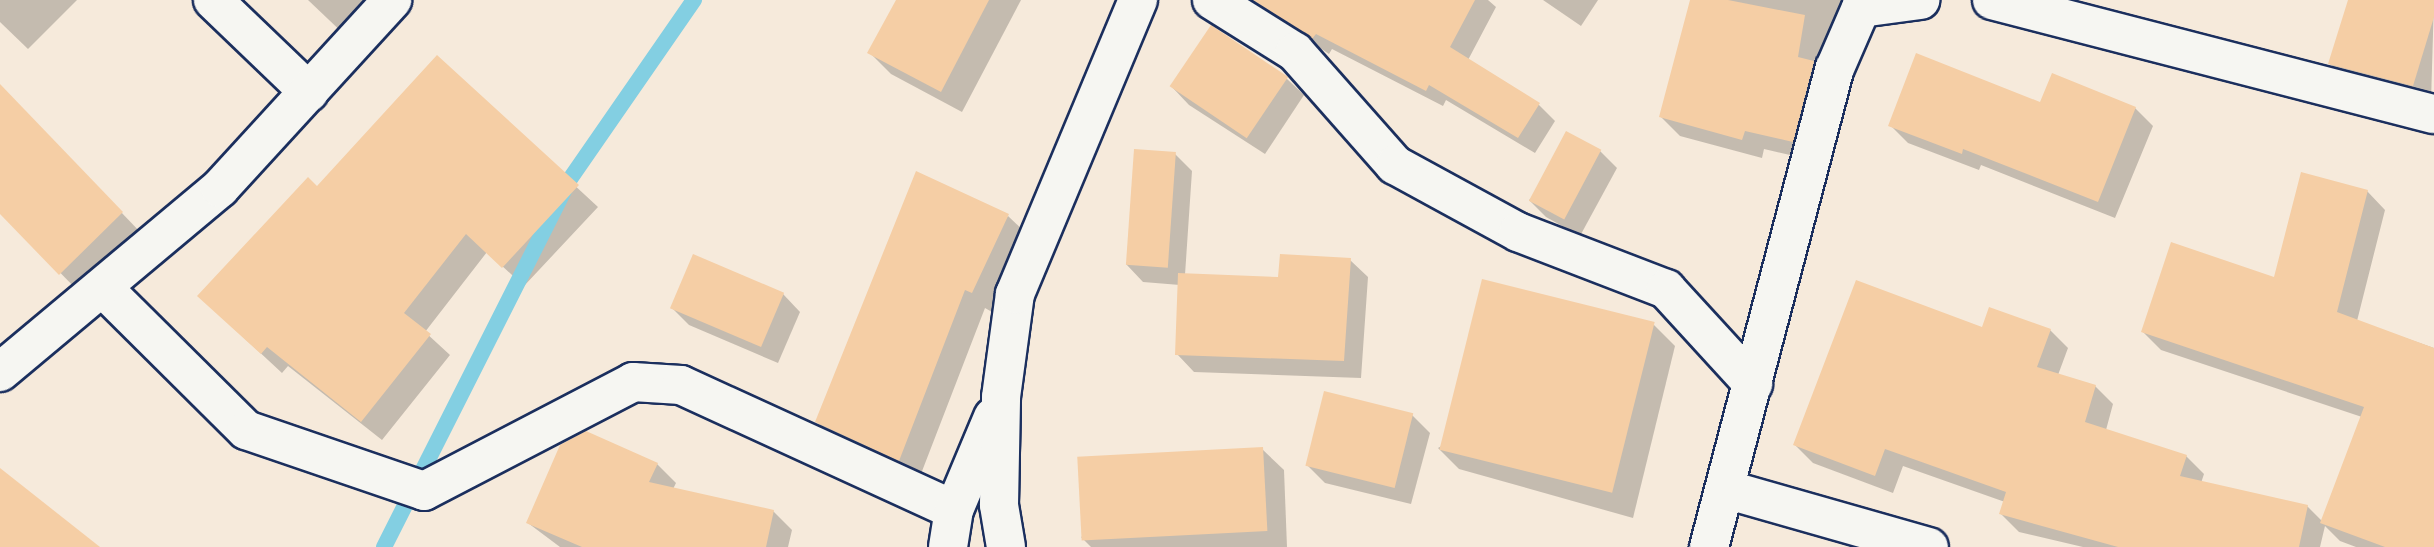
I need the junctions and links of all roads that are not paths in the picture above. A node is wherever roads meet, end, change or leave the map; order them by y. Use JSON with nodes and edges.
{"nodes":[{"id":1,"x":213,"y":0,"type":"edge"},
{"id":2,"x":392,"y":0,"type":"edge"},
{"id":3,"x":1138,"y":0,"type":"edge"},
{"id":4,"x":1212,"y":0,"type":"edge"},
{"id":5,"x":1920,"y":0,"type":"edge"},
{"id":6,"x":1992,"y":0,"type":"edge"},
{"id":7,"x":309,"y":92,"type":"junction"},
{"id":8,"x":2434,"y":114,"type":"edge"},
{"id":9,"x":104,"y":289,"type":"junction"},
{"id":10,"x":0,"y":372,"type":"edge"},
{"id":11,"x":1753,"y":384,"type":"junction"},
{"id":12,"x":1001,"y":397,"type":"junction"},
{"id":13,"x":1725,"y":489,"type":"junction"},
{"id":14,"x":954,"y":510,"type":"junction"},
{"id":15,"x":948,"y":547,"type":"edge"},
{"id":16,"x":1006,"y":547,"type":"edge"},
{"id":17,"x":1709,"y":547,"type":"edge"},
{"id":18,"x":1929,"y":547,"type":"edge"}],
"edges":[{"from":1,"to":7,"type":"street"},
{"from":2,"to":7,"type":"street"},
{"from":3,"to":12,"type":"street"},
{"from":4,"to":11,"type":"street"},
{"from":5,"to":11,"type":"street"},
{"from":6,"to":8,"type":"street"},
{"from":7,"to":9,"type":"street"},
{"from":9,"to":10,"type":"street"},
{"from":9,"to":14,"type":"street"},
{"from":11,"to":13,"type":"street"},
{"from":12,"to":14,"type":"street"},
{"from":12,"to":16,"type":"street"},
{"from":13,"to":17,"type":"street"},
{"from":13,"to":18,"type":"street"},
{"from":14,"to":15,"type":"street"}]}
